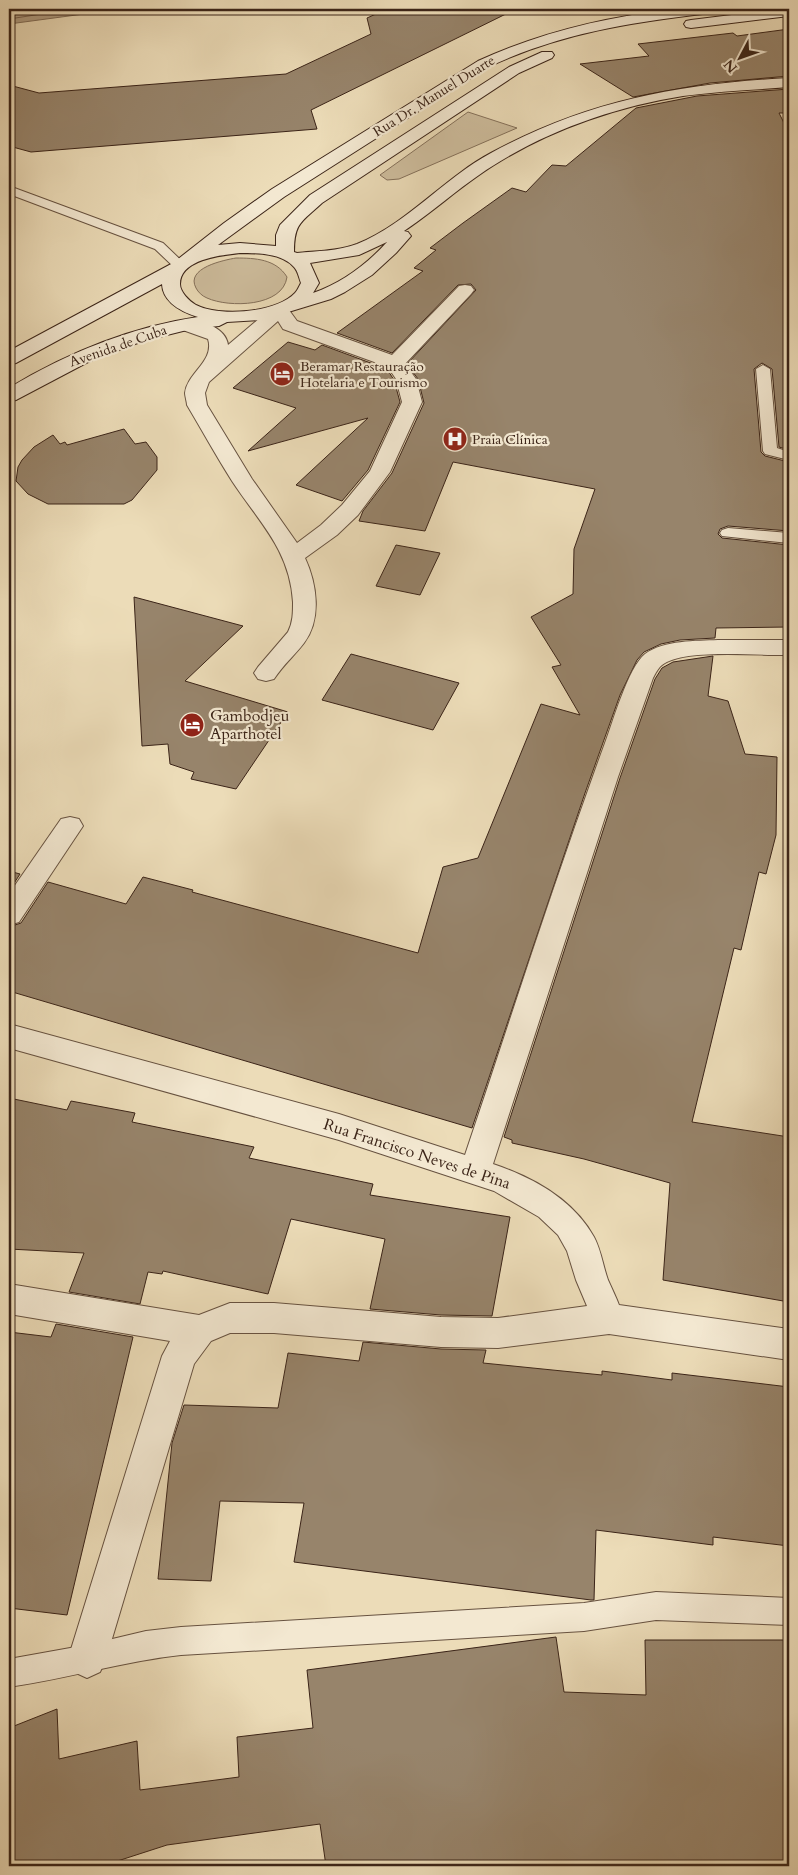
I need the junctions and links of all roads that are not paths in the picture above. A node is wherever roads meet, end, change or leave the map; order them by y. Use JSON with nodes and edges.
{"nodes":[{"id":1,"x":711,"y":9,"type":"edge"},
{"id":2,"x":789,"y":12,"type":"edge"},
{"id":3,"x":789,"y":84,"type":"edge"},
{"id":4,"x":9,"y":190,"type":"edge"},
{"id":5,"x":430,"y":204,"type":"junction"},
{"id":6,"x":289,"y":257,"type":"junction"},
{"id":7,"x":185,"y":263,"type":"junction"},
{"id":8,"x":465,"y":290,"type":"dead end"},
{"id":9,"x":286,"y":307,"type":"junction"},
{"id":10,"x":235,"y":317,"type":"junction"},
{"id":11,"x":187,"y":324,"type":"junction"},
{"id":12,"x":9,"y":359,"type":"edge"},
{"id":13,"x":395,"y":364,"type":"junction"},
{"id":14,"x":763,"y":369,"type":"dead end"},
{"id":15,"x":208,"y":372,"type":"junction"},
{"id":16,"x":9,"y":396,"type":"edge"},
{"id":17,"x":789,"y":456,"type":"edge"},
{"id":18,"x":728,"y":533,"type":"dead end"},
{"id":19,"x":789,"y":538,"type":"edge"},
{"id":20,"x":294,"y":556,"type":"junction"},
{"id":21,"x":789,"y":648,"type":"edge"},
{"id":22,"x":266,"y":673,"type":"dead end"},
{"id":23,"x":70,"y":826,"type":"dead end"},
{"id":24,"x":9,"y":915,"type":"edge"},
{"id":25,"x":9,"y":1036,"type":"edge"},
{"id":26,"x":475,"y":1171,"type":"junction"},
{"id":27,"x":9,"y":1298,"type":"edge"},
{"id":28,"x":609,"y":1319,"type":"junction"},
{"id":29,"x":199,"y":1330,"type":"junction"},
{"id":30,"x":789,"y":1344,"type":"edge"},
{"id":31,"x":789,"y":1612,"type":"edge"},
{"id":32,"x":87,"y":1659,"type":"junction"},
{"id":33,"x":9,"y":1673,"type":"edge"}],
"edges":[{"from":1,"to":7,"type":"street","name":"Rua Dr. Manuel Duarte"},
{"from":2,"to":6,"type":"street","name":"Rua Dr. Manuel Duarte"},
{"from":3,"to":5,"type":"street"},
{"from":4,"to":7,"type":"lane"},
{"from":5,"to":6,"type":"street"},
{"from":5,"to":9,"type":"street"},
{"from":6,"to":7,"type":"street"},
{"from":6,"to":9,"type":"street"},
{"from":7,"to":10,"type":"street"},
{"from":7,"to":12,"type":"street"},
{"from":8,"to":13,"type":"street"},
{"from":9,"to":10,"type":"street"},
{"from":9,"to":13,"type":"street"},
{"from":9,"to":15,"type":"street"},
{"from":10,"to":11,"type":"street","name":"Avenida de Cuba"},
{"from":11,"to":15,"type":"street"},
{"from":11,"to":16,"type":"street","name":"Avenida de Cuba"},
{"from":13,"to":20,"type":"street"},
{"from":14,"to":17,"type":"lane"},
{"from":15,"to":20,"type":"street"},
{"from":18,"to":19,"type":"lane"},
{"from":20,"to":22,"type":"street"},
{"from":21,"to":26,"type":"street"},
{"from":23,"to":24,"type":"street"},
{"from":25,"to":26,"type":"street","name":"Rua Francisco Neves de Pina"},
{"from":26,"to":28,"type":"street","name":"Rua Francisco Neves de Pina"},
{"from":27,"to":29,"type":"street"},
{"from":28,"to":29,"type":"street"},
{"from":28,"to":30,"type":"street"},
{"from":29,"to":32,"type":"street"},
{"from":31,"to":32,"type":"lane"},
{"from":32,"to":33,"type":"lane"}]}
